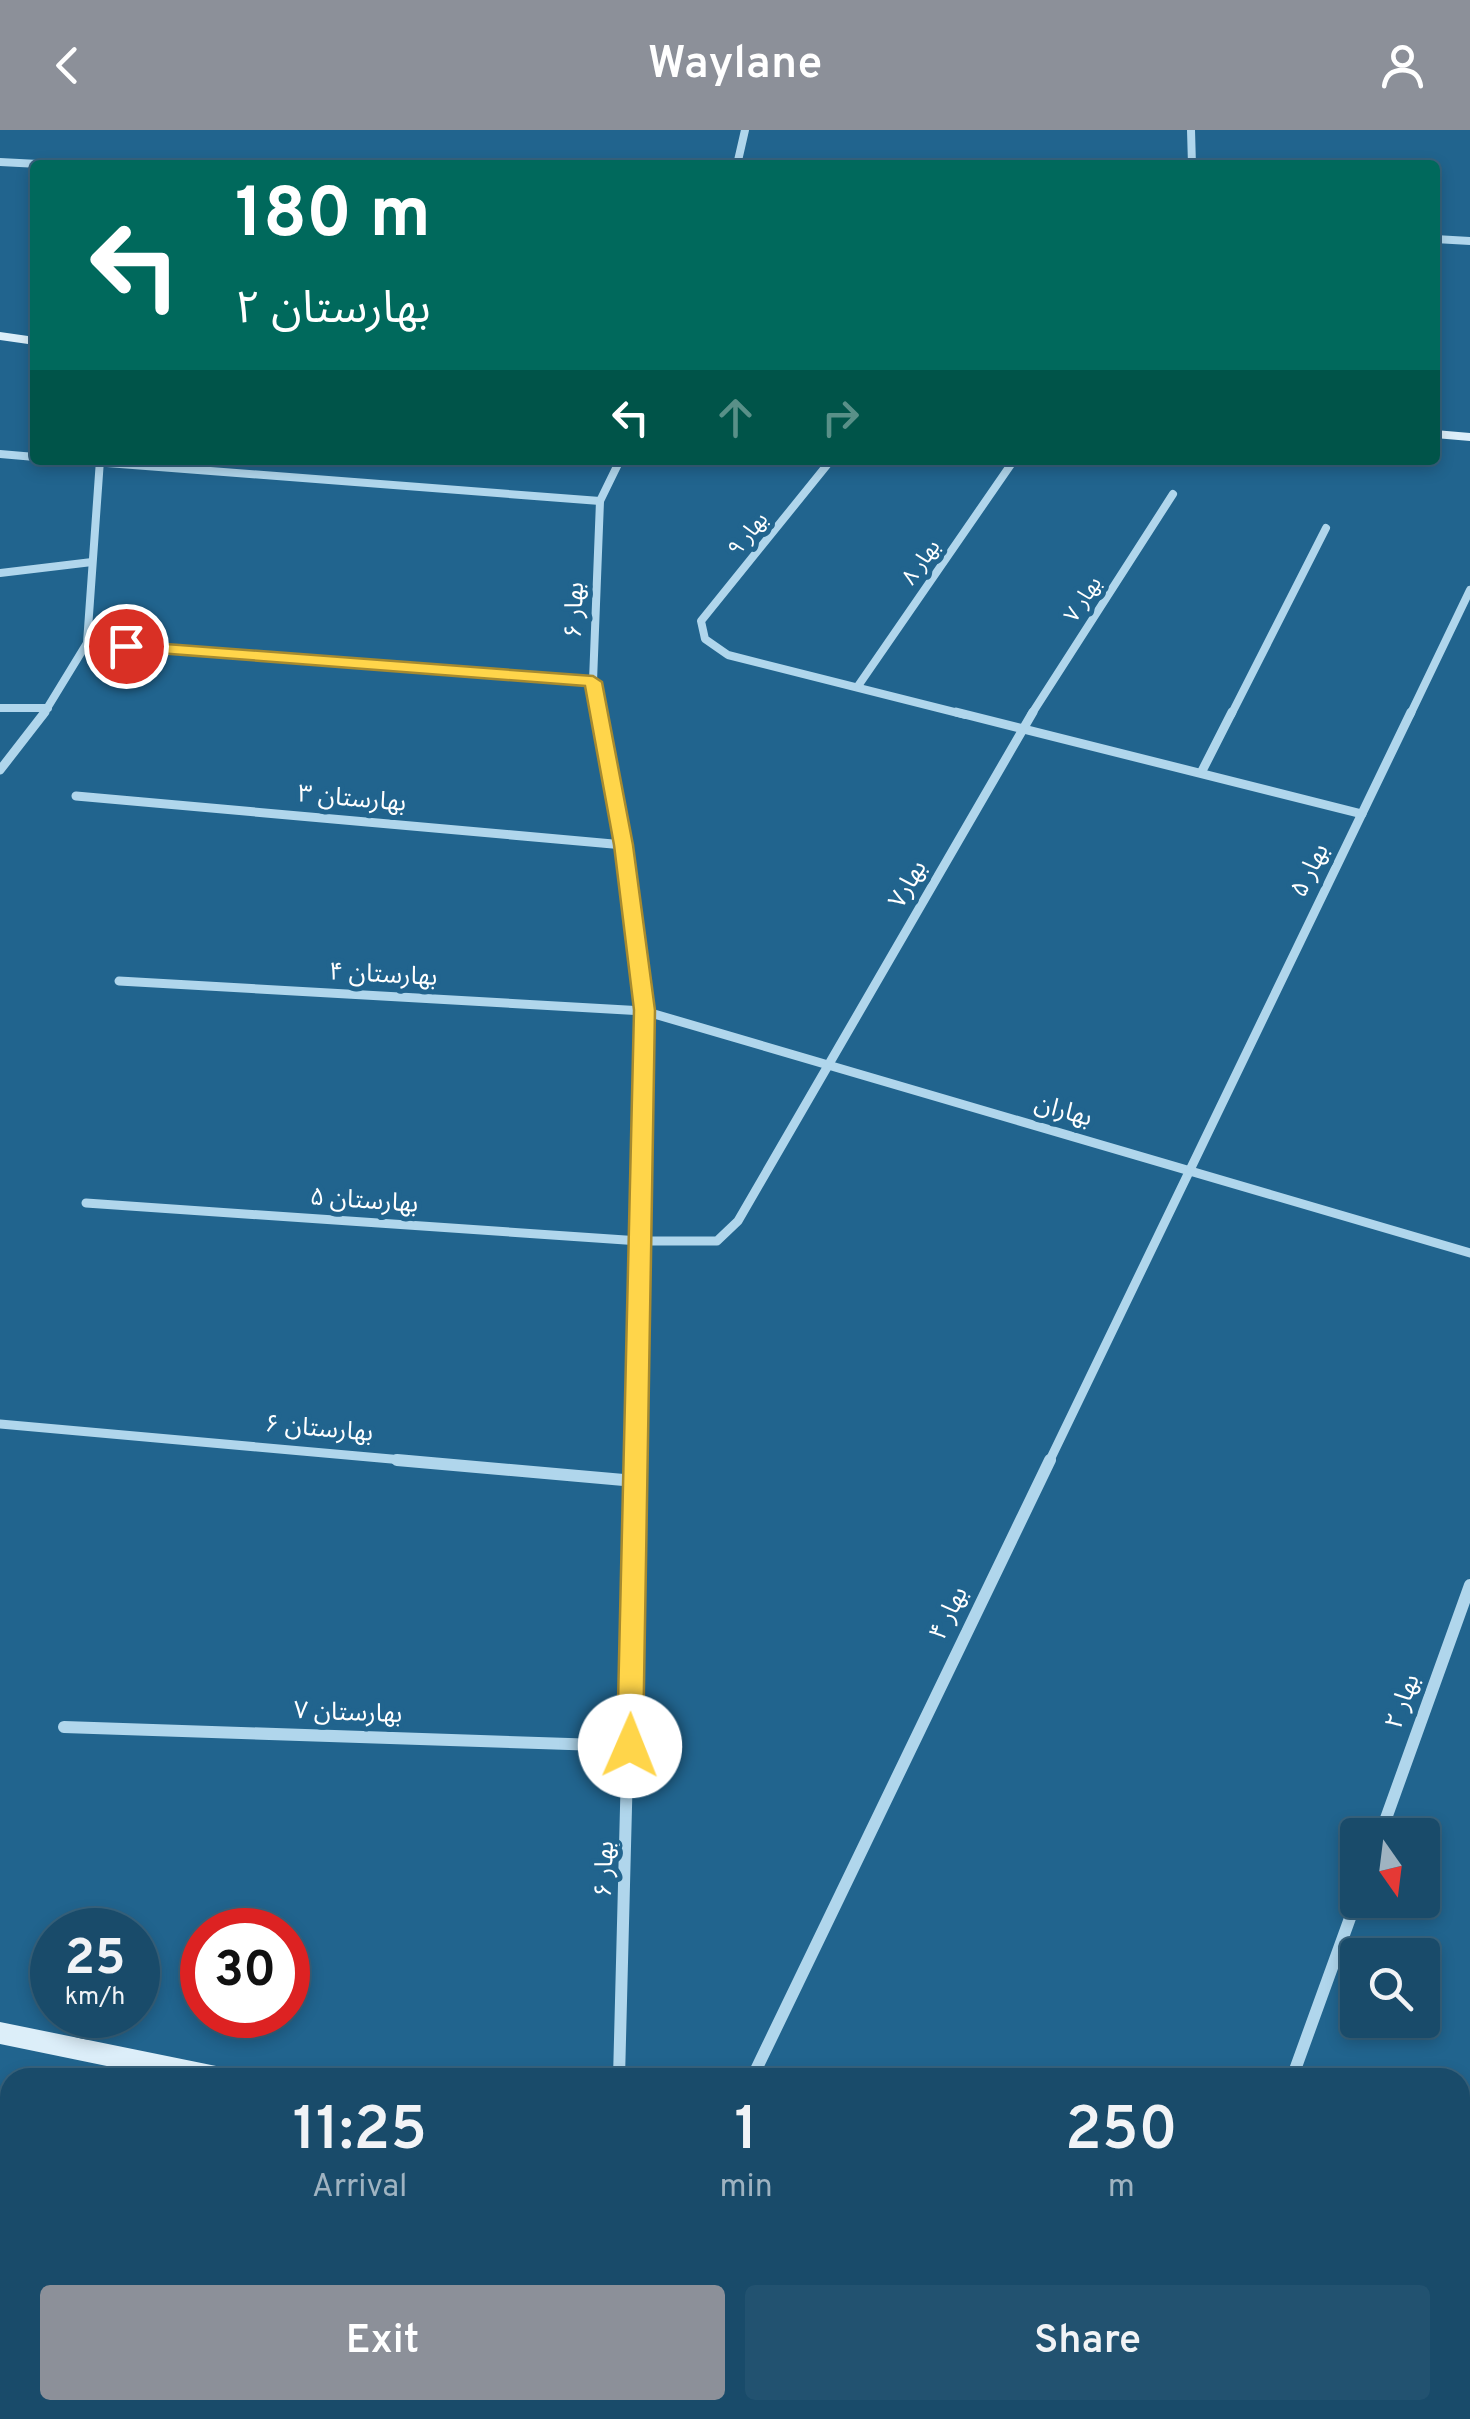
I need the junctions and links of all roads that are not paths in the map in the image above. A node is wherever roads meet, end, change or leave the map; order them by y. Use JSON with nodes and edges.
{"nodes":[{"id":1,"x":745,"y":130,"type":"edge"},
{"id":2,"x":1191,"y":130,"type":"edge"},
{"id":3,"x":738,"y":160,"type":"edge"},
{"id":4,"x":1192,"y":160,"type":"edge"},
{"id":5,"x":0,"y":162,"type":"edge"},
{"id":6,"x":30,"y":164,"type":"edge"},
{"id":7,"x":1440,"y":239,"type":"edge"},
{"id":8,"x":1470,"y":241,"type":"edge"},
{"id":9,"x":0,"y":336,"type":"edge"},
{"id":10,"x":30,"y":339,"type":"edge"},
{"id":11,"x":1440,"y":434,"type":"edge"},
{"id":12,"x":1470,"y":437,"type":"edge"},
{"id":13,"x":0,"y":454,"type":"edge"},
{"id":14,"x":30,"y":457,"type":"edge"},
{"id":15,"x":99,"y":465,"type":"edge"},
{"id":16,"x":149,"y":465,"type":"edge"},
{"id":17,"x":618,"y":465,"type":"edge"},
{"id":18,"x":828,"y":465,"type":"edge"},
{"id":19,"x":1011,"y":465,"type":"edge"},
{"id":20,"x":1173,"y":494,"type":"dead end"},
{"id":21,"x":600,"y":501,"type":"junction"},
{"id":22,"x":1326,"y":528,"type":"dead end"},
{"id":23,"x":92,"y":562,"type":"junction"},
{"id":24,"x":0,"y":573,"type":"edge"},
{"id":25,"x":1470,"y":590,"type":"edge"},
{"id":26,"x":87,"y":644,"type":"junction"},
{"id":27,"x":593,"y":682,"type":"junction"},
{"id":28,"x":858,"y":686,"type":"junction"},
{"id":29,"x":0,"y":708,"type":"edge"},
{"id":30,"x":48,"y":708,"type":"junction"},
{"id":31,"x":1024,"y":726,"type":"junction"},
{"id":32,"x":0,"y":770,"type":"edge"},
{"id":33,"x":1202,"y":771,"type":"junction"},
{"id":34,"x":76,"y":796,"type":"dead end"},
{"id":35,"x":1362,"y":814,"type":"junction"},
{"id":36,"x":624,"y":845,"type":"junction"},
{"id":37,"x":119,"y":981,"type":"dead end"},
{"id":38,"x":644,"y":1010,"type":"junction"},
{"id":39,"x":828,"y":1064,"type":"junction"},
{"id":40,"x":1189,"y":1170,"type":"junction"},
{"id":41,"x":86,"y":1203,"type":"dead end"},
{"id":42,"x":640,"y":1241,"type":"junction"},
{"id":43,"x":1470,"y":1253,"type":"edge"},
{"id":44,"x":0,"y":1424,"type":"edge"},
{"id":45,"x":635,"y":1481,"type":"junction"},
{"id":46,"x":1470,"y":1585,"type":"edge"},
{"id":47,"x":64,"y":1727,"type":"dead end"},
{"id":48,"x":630,"y":1746,"type":"junction"},
{"id":49,"x":1386,"y":1818,"type":"edge"},
{"id":50,"x":1350,"y":1918,"type":"edge"},
{"id":51,"x":0,"y":2033,"type":"edge"},
{"id":52,"x":172,"y":2068,"type":"edge"},
{"id":53,"x":619,"y":2068,"type":"edge"},
{"id":54,"x":757,"y":2068,"type":"edge"},
{"id":55,"x":1296,"y":2068,"type":"edge"}],
"edges":[{"from":1,"to":3,"type":"street"},
{"from":2,"to":4,"type":"street"},
{"from":5,"to":6,"type":"street"},
{"from":7,"to":8,"type":"street"},
{"from":9,"to":10,"type":"main road"},
{"from":11,"to":12,"type":"main road"},
{"from":13,"to":14,"type":"street"},
{"from":15,"to":23,"type":"street"},
{"from":16,"to":21,"type":"street"},
{"from":17,"to":21,"type":"street","name":"بهار ۶"},
{"from":18,"to":28,"type":"street","name":"بهار ۹"},
{"from":19,"to":28,"type":"street","name":"بهار ۸"},
{"from":20,"to":31,"type":"street","name":"بهار ۷"},
{"from":21,"to":27,"type":"street","name":"بهار ۶"},
{"from":22,"to":33,"type":"street"},
{"from":23,"to":24,"type":"street"},
{"from":23,"to":26,"type":"street"},
{"from":25,"to":35,"type":"street","name":"بهار ۵"},
{"from":26,"to":27,"type":"street"},
{"from":26,"to":30,"type":"street"},
{"from":27,"to":36,"type":"street","name":"بهار ۶"},
{"from":28,"to":31,"type":"street"},
{"from":29,"to":30,"type":"street"},
{"from":30,"to":32,"type":"street"},
{"from":31,"to":33,"type":"street"},
{"from":31,"to":39,"type":"street","name":"بهار۷"},
{"from":33,"to":35,"type":"street"},
{"from":34,"to":36,"type":"street","name":"بهارستان ۳"},
{"from":35,"to":40,"type":"street","name":"بهار ۵"},
{"from":36,"to":38,"type":"street","name":"بهار ۶"},
{"from":37,"to":38,"type":"street","name":"بهارستان ۴"},
{"from":38,"to":39,"type":"street","name":"بهاران"},
{"from":38,"to":42,"type":"street","name":"بهار ۶"},
{"from":39,"to":40,"type":"street","name":"بهاران"},
{"from":39,"to":42,"type":"street"},
{"from":40,"to":43,"type":"street","name":"بهاران"},
{"from":40,"to":54,"type":"street","name":"بهار ۴"},
{"from":41,"to":42,"type":"street","name":"بهارستان ۵"},
{"from":42,"to":45,"type":"street","name":"بهار ۶"},
{"from":44,"to":45,"type":"street","name":"بهارستان ۶"},
{"from":45,"to":48,"type":"street","name":"بهار ۶"},
{"from":46,"to":49,"type":"street","name":"بهار ۲"},
{"from":47,"to":48,"type":"street","name":"بهارستان ۷"},
{"from":48,"to":53,"type":"street","name":"بهار ۶"},
{"from":50,"to":55,"type":"street"},
{"from":51,"to":52,"type":"main road"}]}
